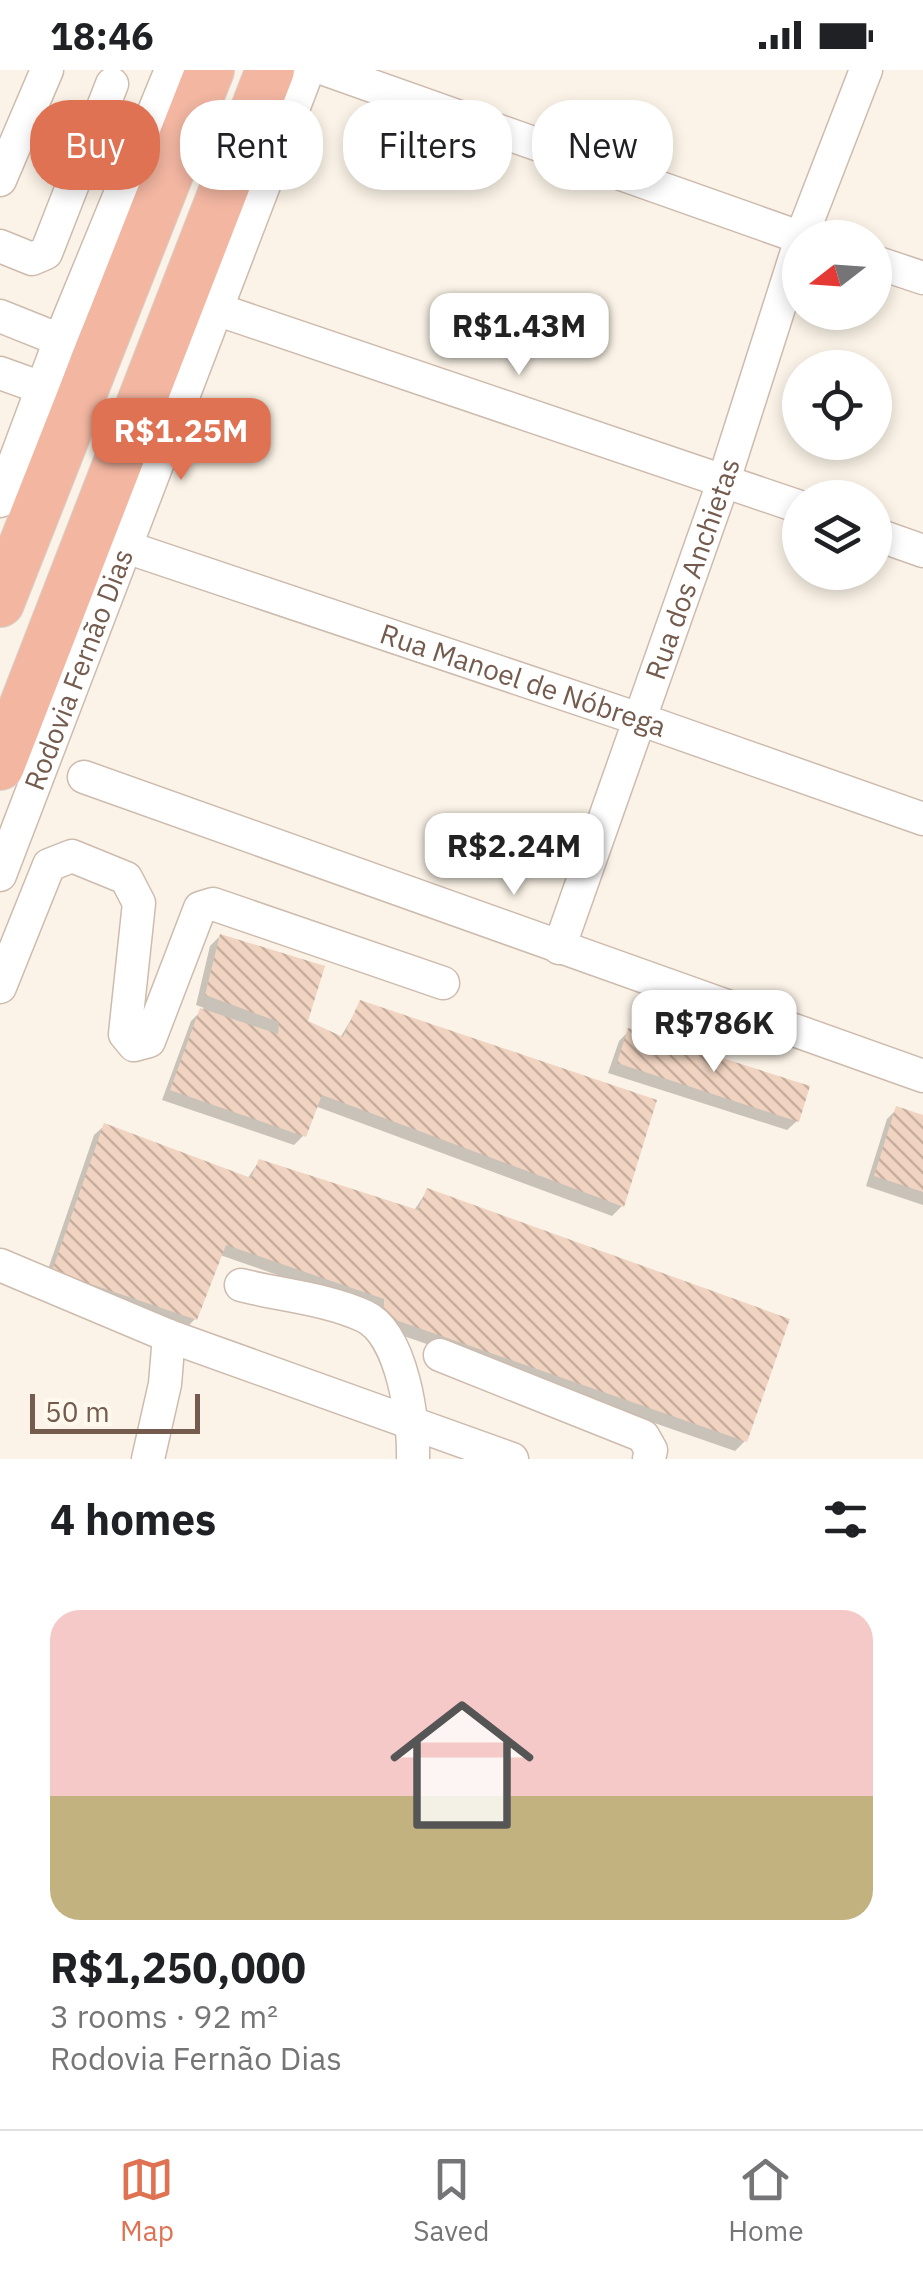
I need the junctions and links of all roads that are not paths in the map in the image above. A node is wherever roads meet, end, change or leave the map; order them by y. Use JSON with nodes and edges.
{"nodes":[{"id":1,"x":47,"y":70,"type":"edge"},
{"id":2,"x":171,"y":70,"type":"edge"},
{"id":3,"x":210,"y":70,"type":"edge"},
{"id":4,"x":270,"y":70,"type":"edge"},
{"id":5,"x":308,"y":70,"type":"edge"},
{"id":6,"x":327,"y":70,"type":"edge"},
{"id":7,"x":866,"y":70,"type":"edge"},
{"id":8,"x":112,"y":84,"type":"dead end"},
{"id":9,"x":0,"y":180,"type":"edge"},
{"id":10,"x":808,"y":220,"type":"edge"},
{"id":11,"x":782,"y":231,"type":"edge"},
{"id":12,"x":0,"y":246,"type":"edge"},
{"id":13,"x":892,"y":268,"type":"edge"},
{"id":14,"x":923,"y":278,"type":"edge"},
{"id":15,"x":782,"y":298,"type":"edge"},
{"id":16,"x":216,"y":309,"type":"junction"},
{"id":17,"x":0,"y":316,"type":"edge"},
{"id":18,"x":60,"y":340,"type":"junction"},
{"id":19,"x":0,"y":373,"type":"edge"},
{"id":20,"x":42,"y":388,"type":"junction"},
{"id":21,"x":724,"y":480,"type":"junction"},
{"id":22,"x":782,"y":501,"type":"edge"},
{"id":23,"x":0,"y":502,"type":"edge"},
{"id":24,"x":892,"y":540,"type":"edge"},
{"id":25,"x":122,"y":546,"type":"junction"},
{"id":26,"x":923,"y":551,"type":"edge"},
{"id":27,"x":0,"y":603,"type":"edge"},
{"id":28,"x":642,"y":720,"type":"junction"},
{"id":29,"x":0,"y":766,"type":"edge"},
{"id":30,"x":84,"y":777,"type":"dead end"},
{"id":31,"x":923,"y":819,"type":"edge"},
{"id":32,"x":0,"y":874,"type":"edge"},
{"id":33,"x":559,"y":948,"type":"junction"},
{"id":34,"x":444,"y":982,"type":"dead end"},
{"id":35,"x":0,"y":986,"type":"edge"},
{"id":36,"x":923,"y":1076,"type":"edge"},
{"id":37,"x":0,"y":1265,"type":"edge"},
{"id":38,"x":241,"y":1286,"type":"dead end"},
{"id":39,"x":169,"y":1336,"type":"junction"},
{"id":40,"x":440,"y":1355,"type":"dead end"},
{"id":41,"x":414,"y":1420,"type":"junction"},
{"id":42,"x":148,"y":1459,"type":"edge"},
{"id":43,"x":413,"y":1459,"type":"edge"},
{"id":44,"x":512,"y":1459,"type":"edge"},
{"id":45,"x":649,"y":1459,"type":"edge"}],
"edges":[{"from":1,"to":9,"type":"street"},
{"from":2,"to":18,"type":"street"},
{"from":3,"to":27,"type":"highway"},
{"from":4,"to":29,"type":"highway","name":"Rodovia Fernão Dias"},
{"from":5,"to":16,"type":"street","name":"Rodovia Fernão Dias"},
{"from":6,"to":11,"type":"street"},
{"from":7,"to":10,"type":"street","name":"Rua dos Anchietas"},
{"from":8,"to":12,"type":"street"},
{"from":13,"to":14,"type":"street"},
{"from":15,"to":21,"type":"street","name":"Rua dos Anchietas"},
{"from":16,"to":21,"type":"street"},
{"from":16,"to":25,"type":"street","name":"Rodovia Fernão Dias"},
{"from":17,"to":18,"type":"street"},
{"from":18,"to":20,"type":"street"},
{"from":19,"to":20,"type":"street"},
{"from":20,"to":23,"type":"street"},
{"from":21,"to":22,"type":"street"},
{"from":21,"to":28,"type":"street","name":"Rua dos Anchietas"},
{"from":24,"to":26,"type":"street"},
{"from":25,"to":28,"type":"street","name":"Rua Manoel de Nóbrega"},
{"from":25,"to":32,"type":"street","name":"Rodovia Fernão Dias"},
{"from":28,"to":31,"type":"street","name":"Rua Manoel de Nóbrega"},
{"from":28,"to":33,"type":"street","name":"Rua dos Anchietas"},
{"from":30,"to":33,"type":"street"},
{"from":33,"to":36,"type":"street"},
{"from":34,"to":35,"type":"street"},
{"from":37,"to":39,"type":"street"},
{"from":38,"to":41,"type":"street"},
{"from":39,"to":41,"type":"street"},
{"from":39,"to":42,"type":"street"},
{"from":40,"to":45,"type":"street"},
{"from":41,"to":43,"type":"street"},
{"from":41,"to":44,"type":"street"}]}
